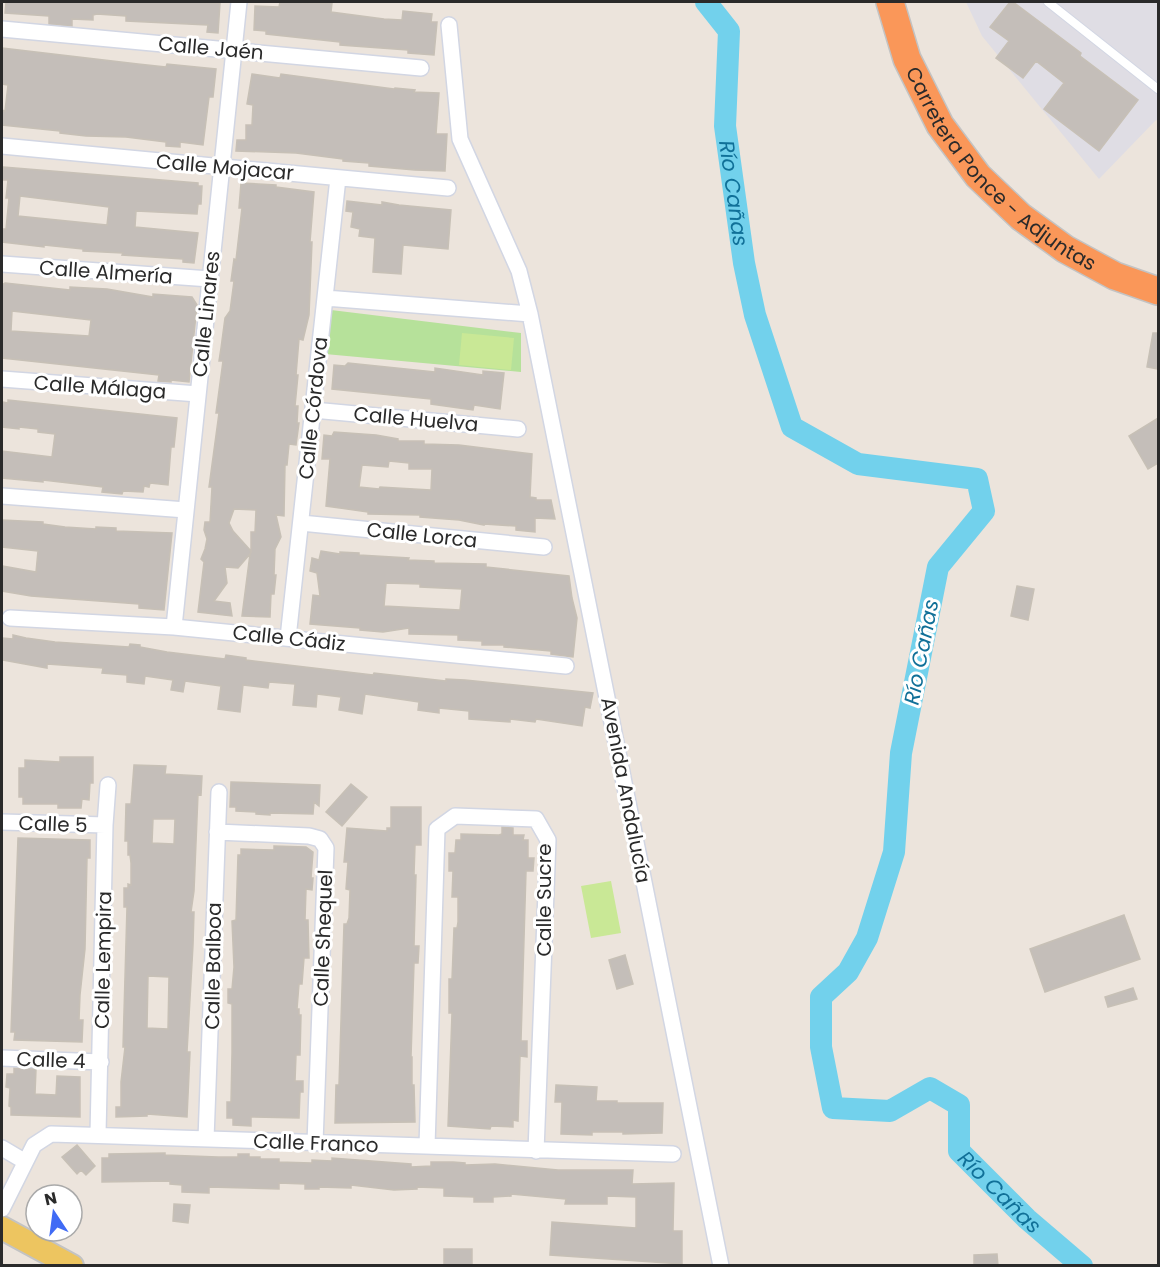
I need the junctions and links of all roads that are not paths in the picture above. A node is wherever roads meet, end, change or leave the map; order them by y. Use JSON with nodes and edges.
{"nodes":[{"id":1,"x":239,"y":2,"type":"edge"},
{"id":2,"x":890,"y":2,"type":"edge"},
{"id":3,"x":1048,"y":2,"type":"edge"},
{"id":4,"x":449,"y":25,"type":"dead end"},
{"id":5,"x":2,"y":29,"type":"edge"},
{"id":6,"x":234,"y":50,"type":"junction"},
{"id":7,"x":422,"y":68,"type":"dead end"},
{"id":8,"x":1158,"y":89,"type":"edge"},
{"id":9,"x":2,"y":146,"type":"edge"},
{"id":10,"x":222,"y":166,"type":"junction"},
{"id":11,"x":338,"y":178,"type":"junction"},
{"id":12,"x":448,"y":188,"type":"dead end"},
{"id":13,"x":2,"y":264,"type":"edge"},
{"id":14,"x":210,"y":279,"type":"junction"},
{"id":15,"x":1158,"y":291,"type":"edge"},
{"id":16,"x":325,"y":298,"type":"junction"},
{"id":17,"x":530,"y":314,"type":"junction"},
{"id":18,"x":2,"y":380,"type":"edge"},
{"id":19,"x":198,"y":394,"type":"junction"},
{"id":20,"x":313,"y":410,"type":"junction"},
{"id":21,"x":518,"y":429,"type":"dead end"},
{"id":22,"x":2,"y":496,"type":"edge"},
{"id":23,"x":186,"y":510,"type":"junction"},
{"id":24,"x":300,"y":523,"type":"junction"},
{"id":25,"x":544,"y":547,"type":"dead end"},
{"id":26,"x":10,"y":618,"type":"dead end"},
{"id":27,"x":174,"y":627,"type":"junction"},
{"id":28,"x":288,"y":638,"type":"junction"},
{"id":29,"x":566,"y":666,"type":"dead end"},
{"id":30,"x":108,"y":785,"type":"dead end"},
{"id":31,"x":219,"y":792,"type":"dead end"},
{"id":32,"x":2,"y":822,"type":"edge"},
{"id":33,"x":105,"y":825,"type":"junction"},
{"id":34,"x":217,"y":832,"type":"junction"},
{"id":35,"x":2,"y":1058,"type":"edge"},
{"id":36,"x":101,"y":1062,"type":"junction"},
{"id":37,"x":98,"y":1134,"type":"junction"},
{"id":38,"x":206,"y":1139,"type":"junction"},
{"id":39,"x":315,"y":1143,"type":"junction"},
{"id":40,"x":427,"y":1146,"type":"junction"},
{"id":41,"x":2,"y":1148,"type":"edge"},
{"id":42,"x":536,"y":1151,"type":"junction"},
{"id":43,"x":673,"y":1154,"type":"dead end"},
{"id":44,"x":24,"y":1161,"type":"junction"},
{"id":45,"x":2,"y":1209,"type":"edge"},
{"id":46,"x":2,"y":1228,"type":"edge"},
{"id":47,"x":72,"y":1266,"type":"edge"},
{"id":48,"x":721,"y":1266,"type":"edge"}],
"edges":[{"from":1,"to":6,"type":"street","name":"Calle Linares"},
{"from":2,"to":15,"type":"highway","name":"Carretera Ponce - Adjuntas"},
{"from":3,"to":8,"type":"lane"},
{"from":4,"to":17,"type":"street","name":"Avenida Andalucía"},
{"from":5,"to":6,"type":"street","name":"Calle Jaén"},
{"from":6,"to":7,"type":"street","name":"Calle Jaén"},
{"from":6,"to":10,"type":"street","name":"Calle Linares"},
{"from":9,"to":10,"type":"street","name":"Calle Mojacar"},
{"from":10,"to":11,"type":"street","name":"Calle Mojacar"},
{"from":10,"to":14,"type":"street","name":"Calle Linares"},
{"from":11,"to":12,"type":"street","name":"Calle Mojacar"},
{"from":11,"to":16,"type":"street","name":"Calle Córdova"},
{"from":13,"to":14,"type":"street","name":"Calle Almería"},
{"from":14,"to":19,"type":"street","name":"Calle Linares"},
{"from":16,"to":17,"type":"street"},
{"from":16,"to":20,"type":"street","name":"Calle Córdova"},
{"from":17,"to":48,"type":"street","name":"Avenida Andalucía"},
{"from":18,"to":19,"type":"street","name":"Calle Málaga"},
{"from":19,"to":23,"type":"street","name":"Calle Linares"},
{"from":20,"to":21,"type":"street","name":"Calle Huelva"},
{"from":20,"to":24,"type":"street","name":"Calle Córdova"},
{"from":22,"to":23,"type":"street"},
{"from":23,"to":27,"type":"street","name":"Calle Linares"},
{"from":24,"to":25,"type":"street","name":"Calle Lorca"},
{"from":24,"to":28,"type":"street","name":"Calle Córdova"},
{"from":26,"to":27,"type":"street","name":"Calle Cádiz"},
{"from":27,"to":28,"type":"street","name":"Calle Cádiz"},
{"from":28,"to":29,"type":"street","name":"Calle Cádiz"},
{"from":30,"to":33,"type":"street","name":"Calle Lempira"},
{"from":31,"to":34,"type":"street","name":"Calle Balboa"},
{"from":32,"to":33,"type":"street","name":"Calle 5"},
{"from":33,"to":36,"type":"street","name":"Calle Lempira"},
{"from":34,"to":38,"type":"street","name":"Calle Balboa"},
{"from":34,"to":39,"type":"street","name":"Calle Shequel"},
{"from":35,"to":36,"type":"street","name":"Calle 4"},
{"from":36,"to":37,"type":"street","name":"Calle Lempira"},
{"from":37,"to":38,"type":"street","name":"Calle Franco"},
{"from":37,"to":44,"type":"street","name":"Calle Franco"},
{"from":38,"to":39,"type":"street","name":"Calle Franco"},
{"from":39,"to":40,"type":"street","name":"Calle Franco"},
{"from":40,"to":42,"type":"street","name":"Calle Franco"},
{"from":40,"to":42,"type":"street","name":"Calle Sucre"},
{"from":41,"to":44,"type":"street"},
{"from":42,"to":43,"type":"street","name":"Calle Franco"},
{"from":44,"to":45,"type":"street","name":"Calle Franco"},
{"from":46,"to":47,"type":"main road"}]}
